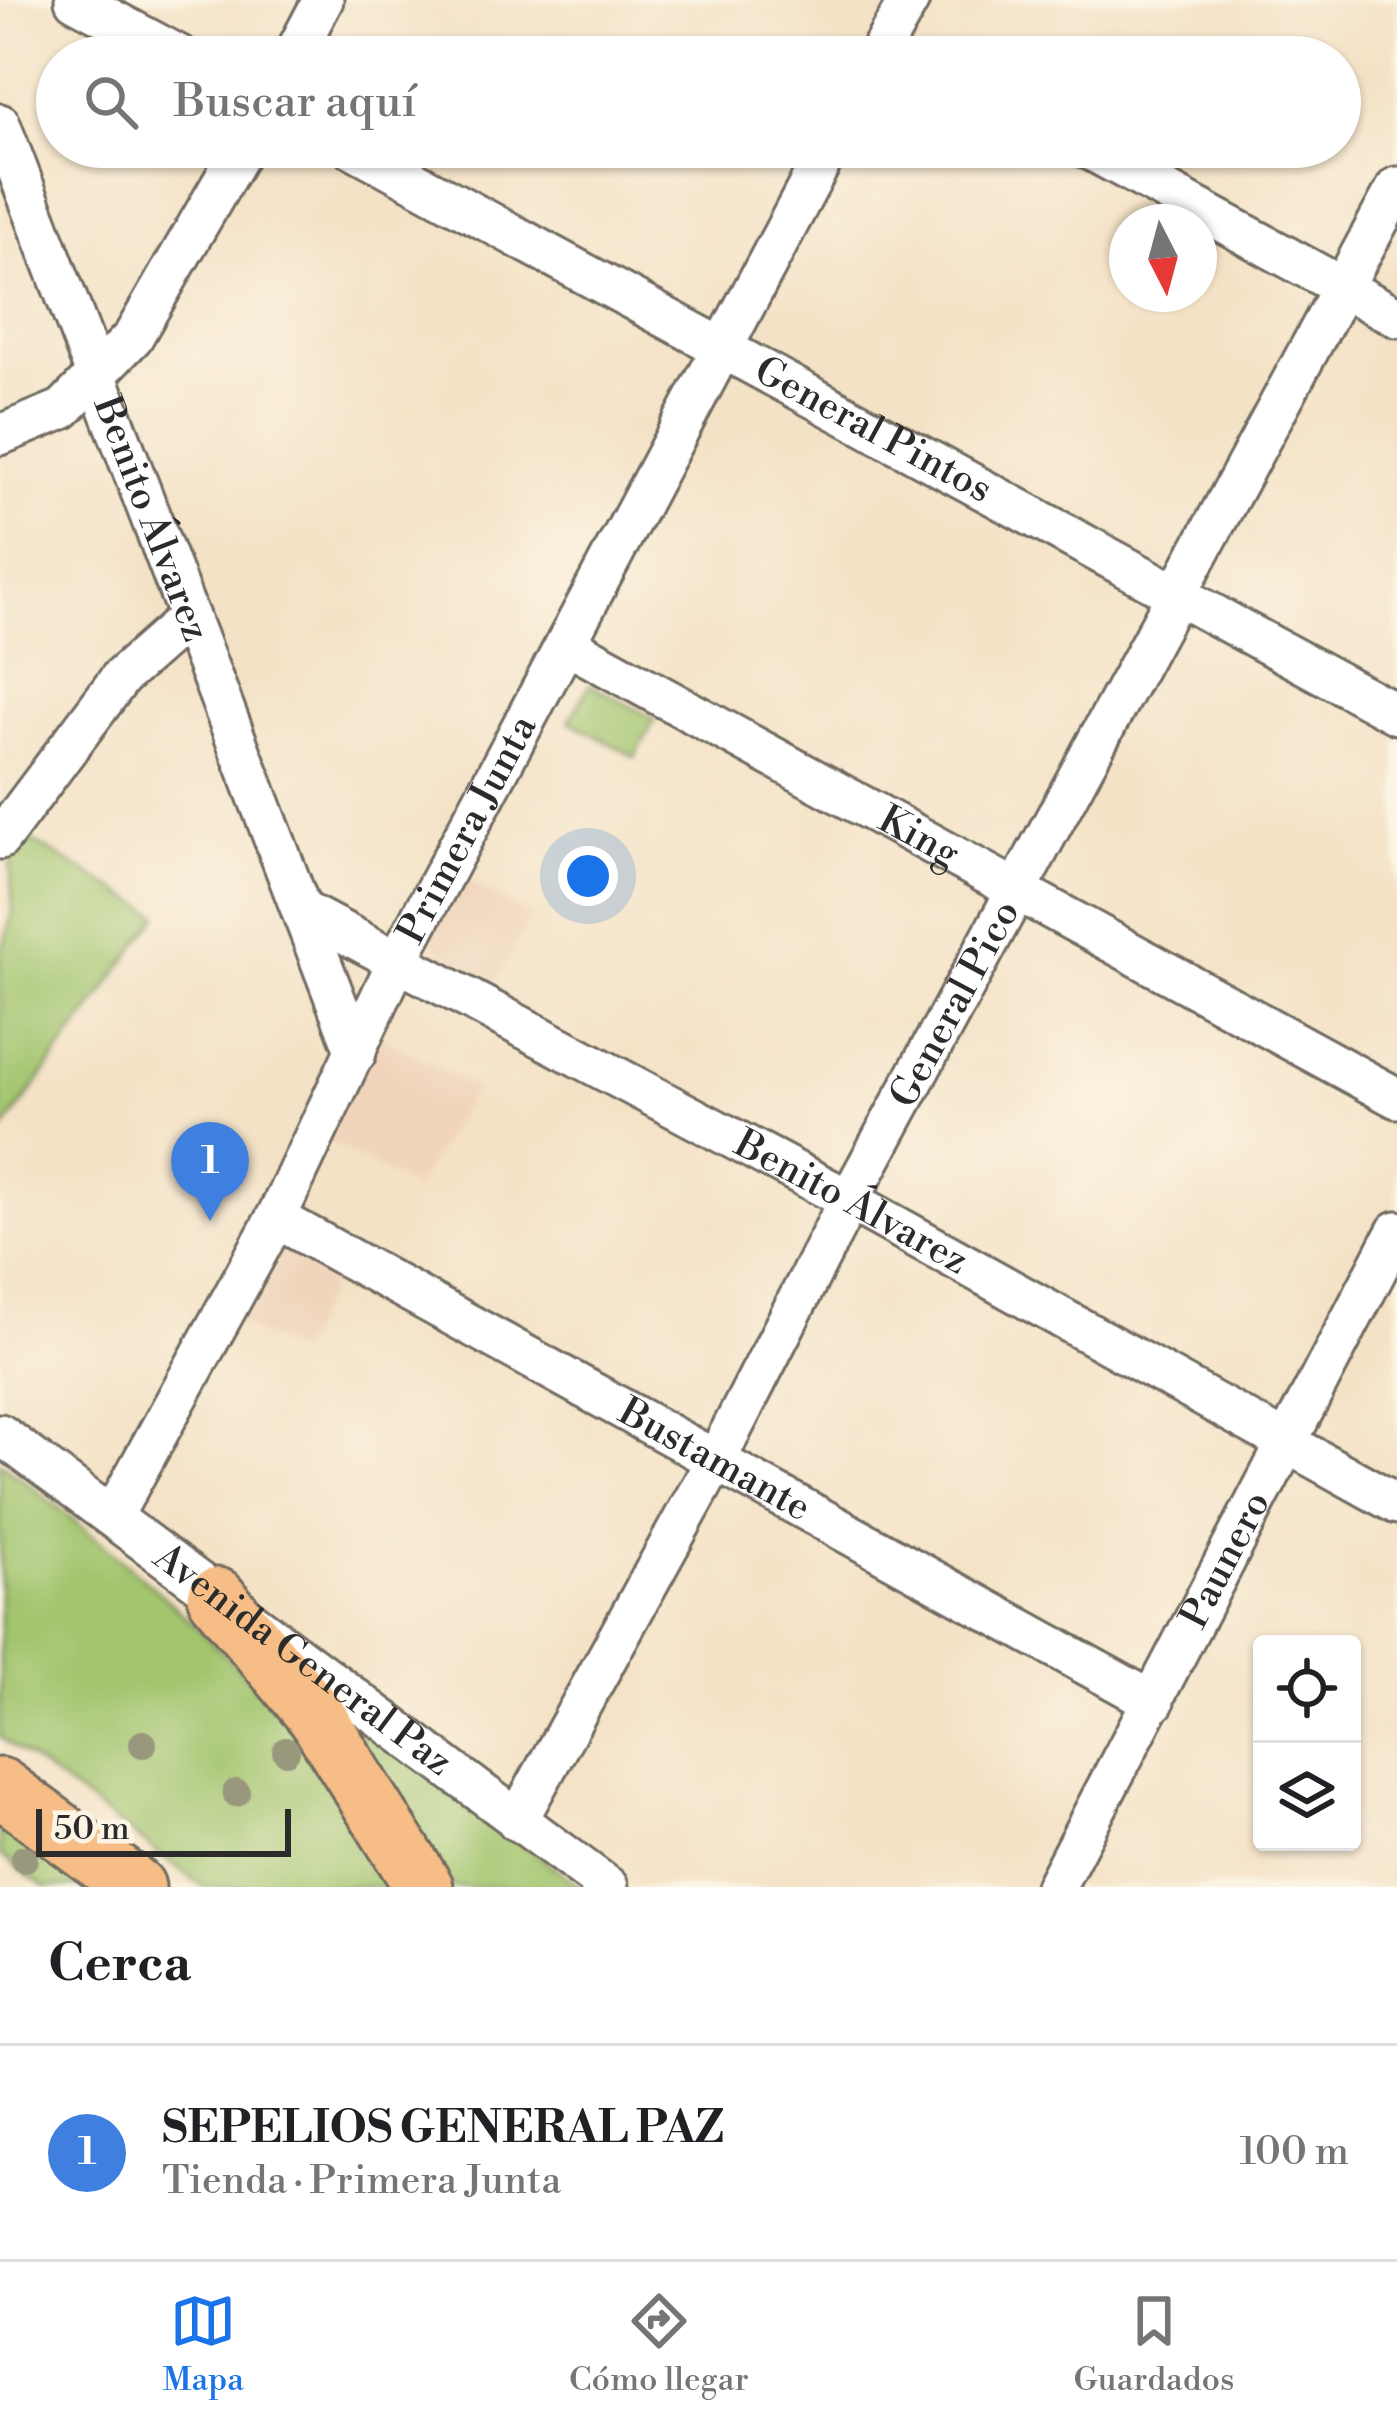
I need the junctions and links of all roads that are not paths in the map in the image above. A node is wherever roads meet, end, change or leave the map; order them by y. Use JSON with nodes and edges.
{"nodes":[{"id":1,"x":75,"y":0,"type":"edge"},
{"id":2,"x":323,"y":0,"type":"edge"},
{"id":3,"x":909,"y":0,"type":"edge"},
{"id":4,"x":143,"y":36,"type":"edge"},
{"id":5,"x":303,"y":36,"type":"edge"},
{"id":6,"x":899,"y":36,"type":"edge"},
{"id":7,"x":0,"y":124,"type":"edge"},
{"id":8,"x":231,"y":168,"type":"edge"},
{"id":9,"x":391,"y":168,"type":"edge"},
{"id":10,"x":819,"y":168,"type":"edge"},
{"id":11,"x":1123,"y":168,"type":"edge"},
{"id":12,"x":1397,"y":187,"type":"edge"},
{"id":13,"x":1343,"y":288,"type":"junction"},
{"id":14,"x":1397,"y":317,"type":"edge"},
{"id":15,"x":724,"y":345,"type":"junction"},
{"id":16,"x":99,"y":377,"type":"junction"},
{"id":17,"x":0,"y":435,"type":"edge"},
{"id":18,"x":1178,"y":594,"type":"junction"},
{"id":19,"x":189,"y":617,"type":"junction"},
{"id":20,"x":566,"y":644,"type":"junction"},
{"id":21,"x":1397,"y":714,"type":"edge"},
{"id":22,"x":0,"y":838,"type":"edge"},
{"id":23,"x":1018,"y":887,"type":"junction"},
{"id":24,"x":303,"y":911,"type":"junction"},
{"id":25,"x":398,"y":960,"type":"junction"},
{"id":26,"x":356,"y":1053,"type":"junction"},
{"id":27,"x":1397,"y":1098,"type":"edge"},
{"id":28,"x":849,"y":1200,"type":"junction"},
{"id":29,"x":276,"y":1218,"type":"junction"},
{"id":30,"x":1397,"y":1231,"type":"edge"},
{"id":31,"x":0,"y":1434,"type":"edge"},
{"id":32,"x":1285,"y":1445,"type":"junction"},
{"id":33,"x":716,"y":1460,"type":"junction"},
{"id":34,"x":1397,"y":1504,"type":"edge"},
{"id":35,"x":112,"y":1517,"type":"junction"},
{"id":36,"x":217,"y":1597,"type":"junction"},
{"id":37,"x":1154,"y":1702,"type":"junction"},
{"id":38,"x":0,"y":1787,"type":"edge"},
{"id":39,"x":517,"y":1821,"type":"junction"},
{"id":40,"x":136,"y":1887,"type":"edge"},
{"id":41,"x":424,"y":1887,"type":"edge"},
{"id":42,"x":608,"y":1887,"type":"edge"},
{"id":43,"x":1055,"y":1887,"type":"edge"}],
"edges":[{"from":1,"to":4,"type":"street"},
{"from":2,"to":5,"type":"street"},
{"from":3,"to":6,"type":"street"},
{"from":7,"to":16,"type":"street","name":"Benito Álvarez"},
{"from":8,"to":16,"type":"street"},
{"from":9,"to":15,"type":"street","name":"General Pintos"},
{"from":10,"to":15,"type":"street","name":"Primera Junta"},
{"from":11,"to":13,"type":"street"},
{"from":12,"to":13,"type":"street","name":"General Pico"},
{"from":13,"to":14,"type":"street"},
{"from":13,"to":18,"type":"street","name":"General Pico"},
{"from":15,"to":18,"type":"street","name":"General Pintos"},
{"from":15,"to":20,"type":"street","name":"Primera Junta"},
{"from":16,"to":17,"type":"street"},
{"from":16,"to":19,"type":"street","name":"Benito Álvarez"},
{"from":18,"to":21,"type":"street","name":"General Pintos"},
{"from":18,"to":23,"type":"street","name":"General Pico"},
{"from":19,"to":22,"type":"street"},
{"from":19,"to":24,"type":"street","name":"Benito Álvarez"},
{"from":20,"to":23,"type":"street","name":"King"},
{"from":20,"to":25,"type":"street","name":"Primera Junta"},
{"from":23,"to":27,"type":"street","name":"King"},
{"from":23,"to":28,"type":"street","name":"General Pico"},
{"from":24,"to":25,"type":"street","name":"Benito Álvarez"},
{"from":24,"to":26,"type":"street","name":"Benito Álvarez"},
{"from":25,"to":26,"type":"street","name":"Primera Junta"},
{"from":25,"to":28,"type":"street","name":"Benito Álvarez"},
{"from":26,"to":29,"type":"street","name":"Primera Junta"},
{"from":28,"to":32,"type":"street","name":"Benito Álvarez"},
{"from":28,"to":33,"type":"street","name":"General Pico"},
{"from":29,"to":33,"type":"street","name":"Bustamante"},
{"from":29,"to":35,"type":"street","name":"Primera Junta"},
{"from":30,"to":32,"type":"street","name":"Paunero"},
{"from":31,"to":35,"type":"street","name":"Avenida General Paz"},
{"from":32,"to":34,"type":"street","name":"Benito Álvarez"},
{"from":32,"to":37,"type":"street","name":"Paunero"},
{"from":33,"to":37,"type":"street","name":"Bustamante"},
{"from":33,"to":39,"type":"street","name":"General Pico"},
{"from":35,"to":36,"type":"street","name":"Avenida General Paz"},
{"from":36,"to":39,"type":"street","name":"Avenida General Paz"},
{"from":36,"to":41,"type":"highway"},
{"from":37,"to":43,"type":"street","name":"Paunero"},
{"from":38,"to":40,"type":"highway"},
{"from":39,"to":42,"type":"street","name":"Avenida General Paz"}]}
